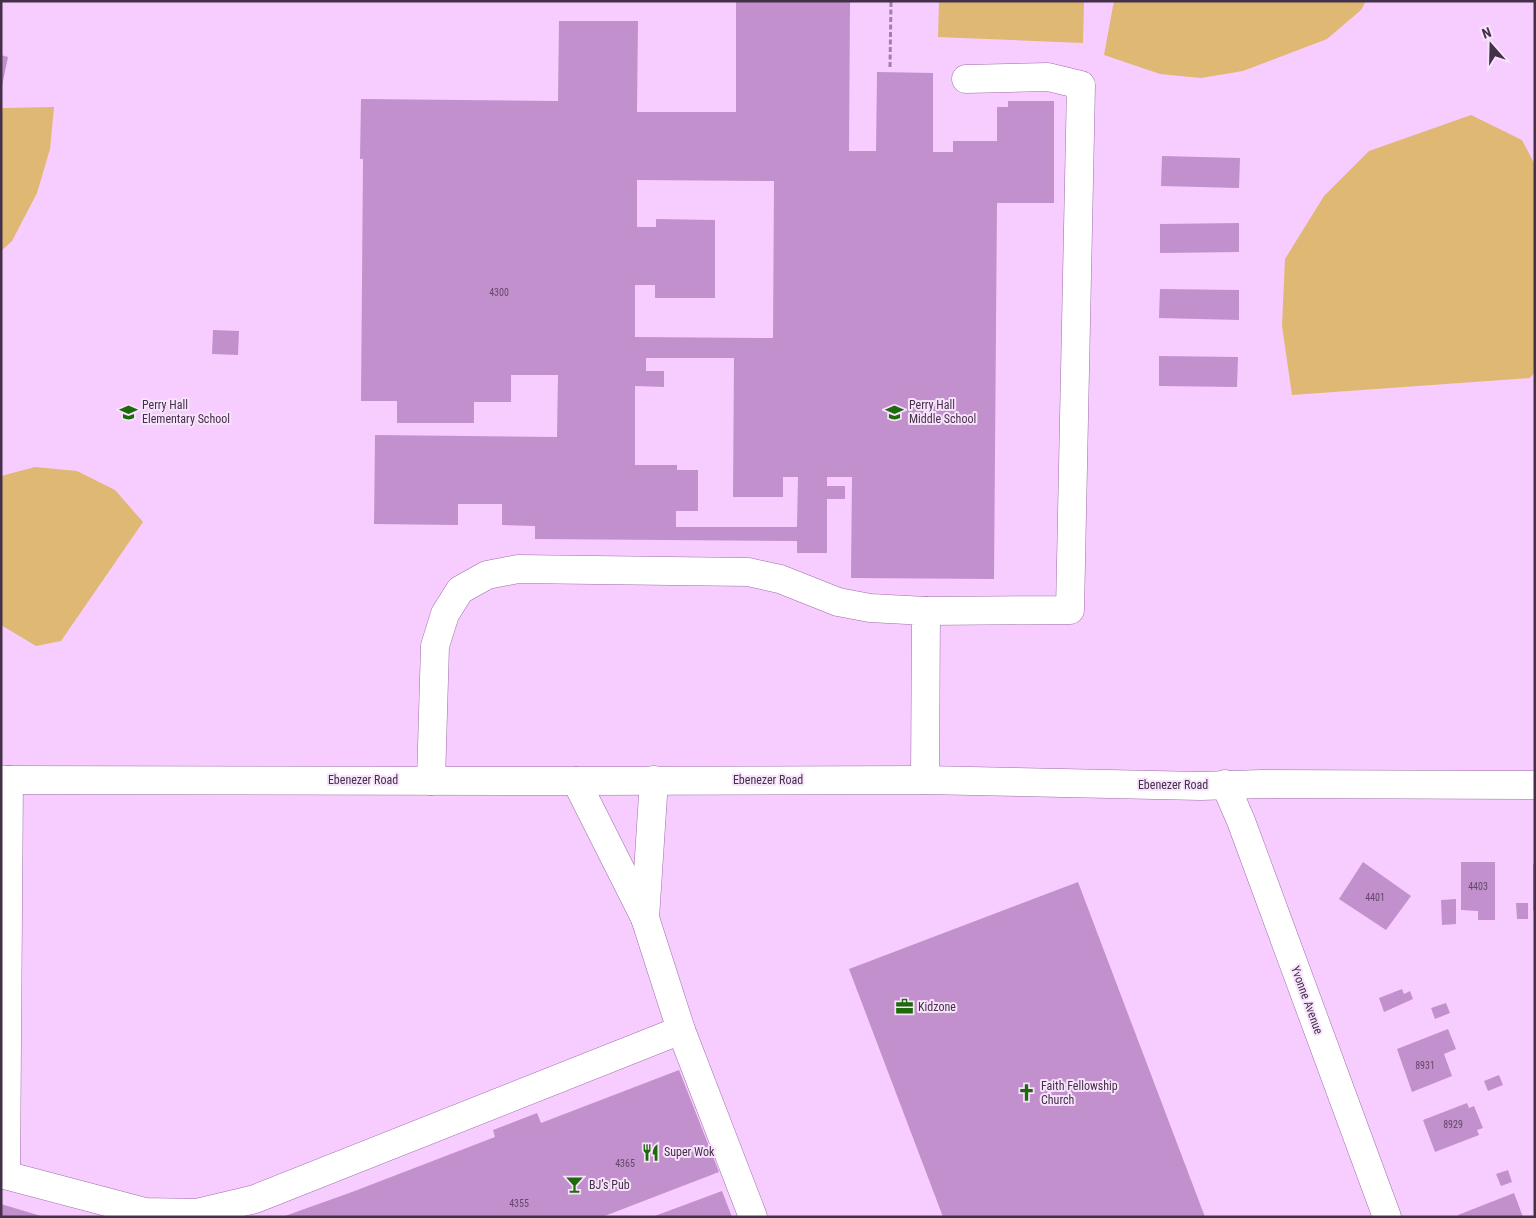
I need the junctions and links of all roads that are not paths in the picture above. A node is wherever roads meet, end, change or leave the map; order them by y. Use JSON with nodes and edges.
{"nodes":[{"id":1,"x":966,"y":79,"type":"dead end"},
{"id":2,"x":926,"y":611,"type":"junction"},
{"id":3,"x":5,"y":780,"type":"edge"},
{"id":4,"x":654,"y":780,"type":"junction"},
{"id":5,"x":925,"y":780,"type":"junction"},
{"id":6,"x":431,"y":781,"type":"junction"},
{"id":7,"x":576,"y":781,"type":"junction"},
{"id":8,"x":1225,"y":784,"type":"junction"},
{"id":9,"x":1535,"y":785,"type":"edge"},
{"id":10,"x":645,"y":918,"type":"junction"},
{"id":11,"x":681,"y":1030,"type":"junction"},
{"id":12,"x":4,"y":1175,"type":"edge"},
{"id":13,"x":753,"y":1217,"type":"edge"},
{"id":14,"x":1387,"y":1217,"type":"edge"}],
"edges":[{"from":1,"to":2,"type":"street"},
{"from":2,"to":5,"type":"street"},
{"from":2,"to":6,"type":"street"},
{"from":3,"to":6,"type":"street","name":"Ebenezer Road"},
{"from":3,"to":12,"type":"street"},
{"from":4,"to":5,"type":"street","name":"Ebenezer Road"},
{"from":4,"to":7,"type":"street","name":"Ebenezer Road"},
{"from":4,"to":10,"type":"street"},
{"from":5,"to":8,"type":"street","name":"Ebenezer Road"},
{"from":6,"to":7,"type":"street","name":"Ebenezer Road"},
{"from":7,"to":10,"type":"street"},
{"from":8,"to":9,"type":"street","name":"Ebenezer Road"},
{"from":8,"to":14,"type":"street","name":"Yvonne Avenue"},
{"from":10,"to":11,"type":"street"},
{"from":11,"to":12,"type":"street"},
{"from":11,"to":13,"type":"street"}]}
